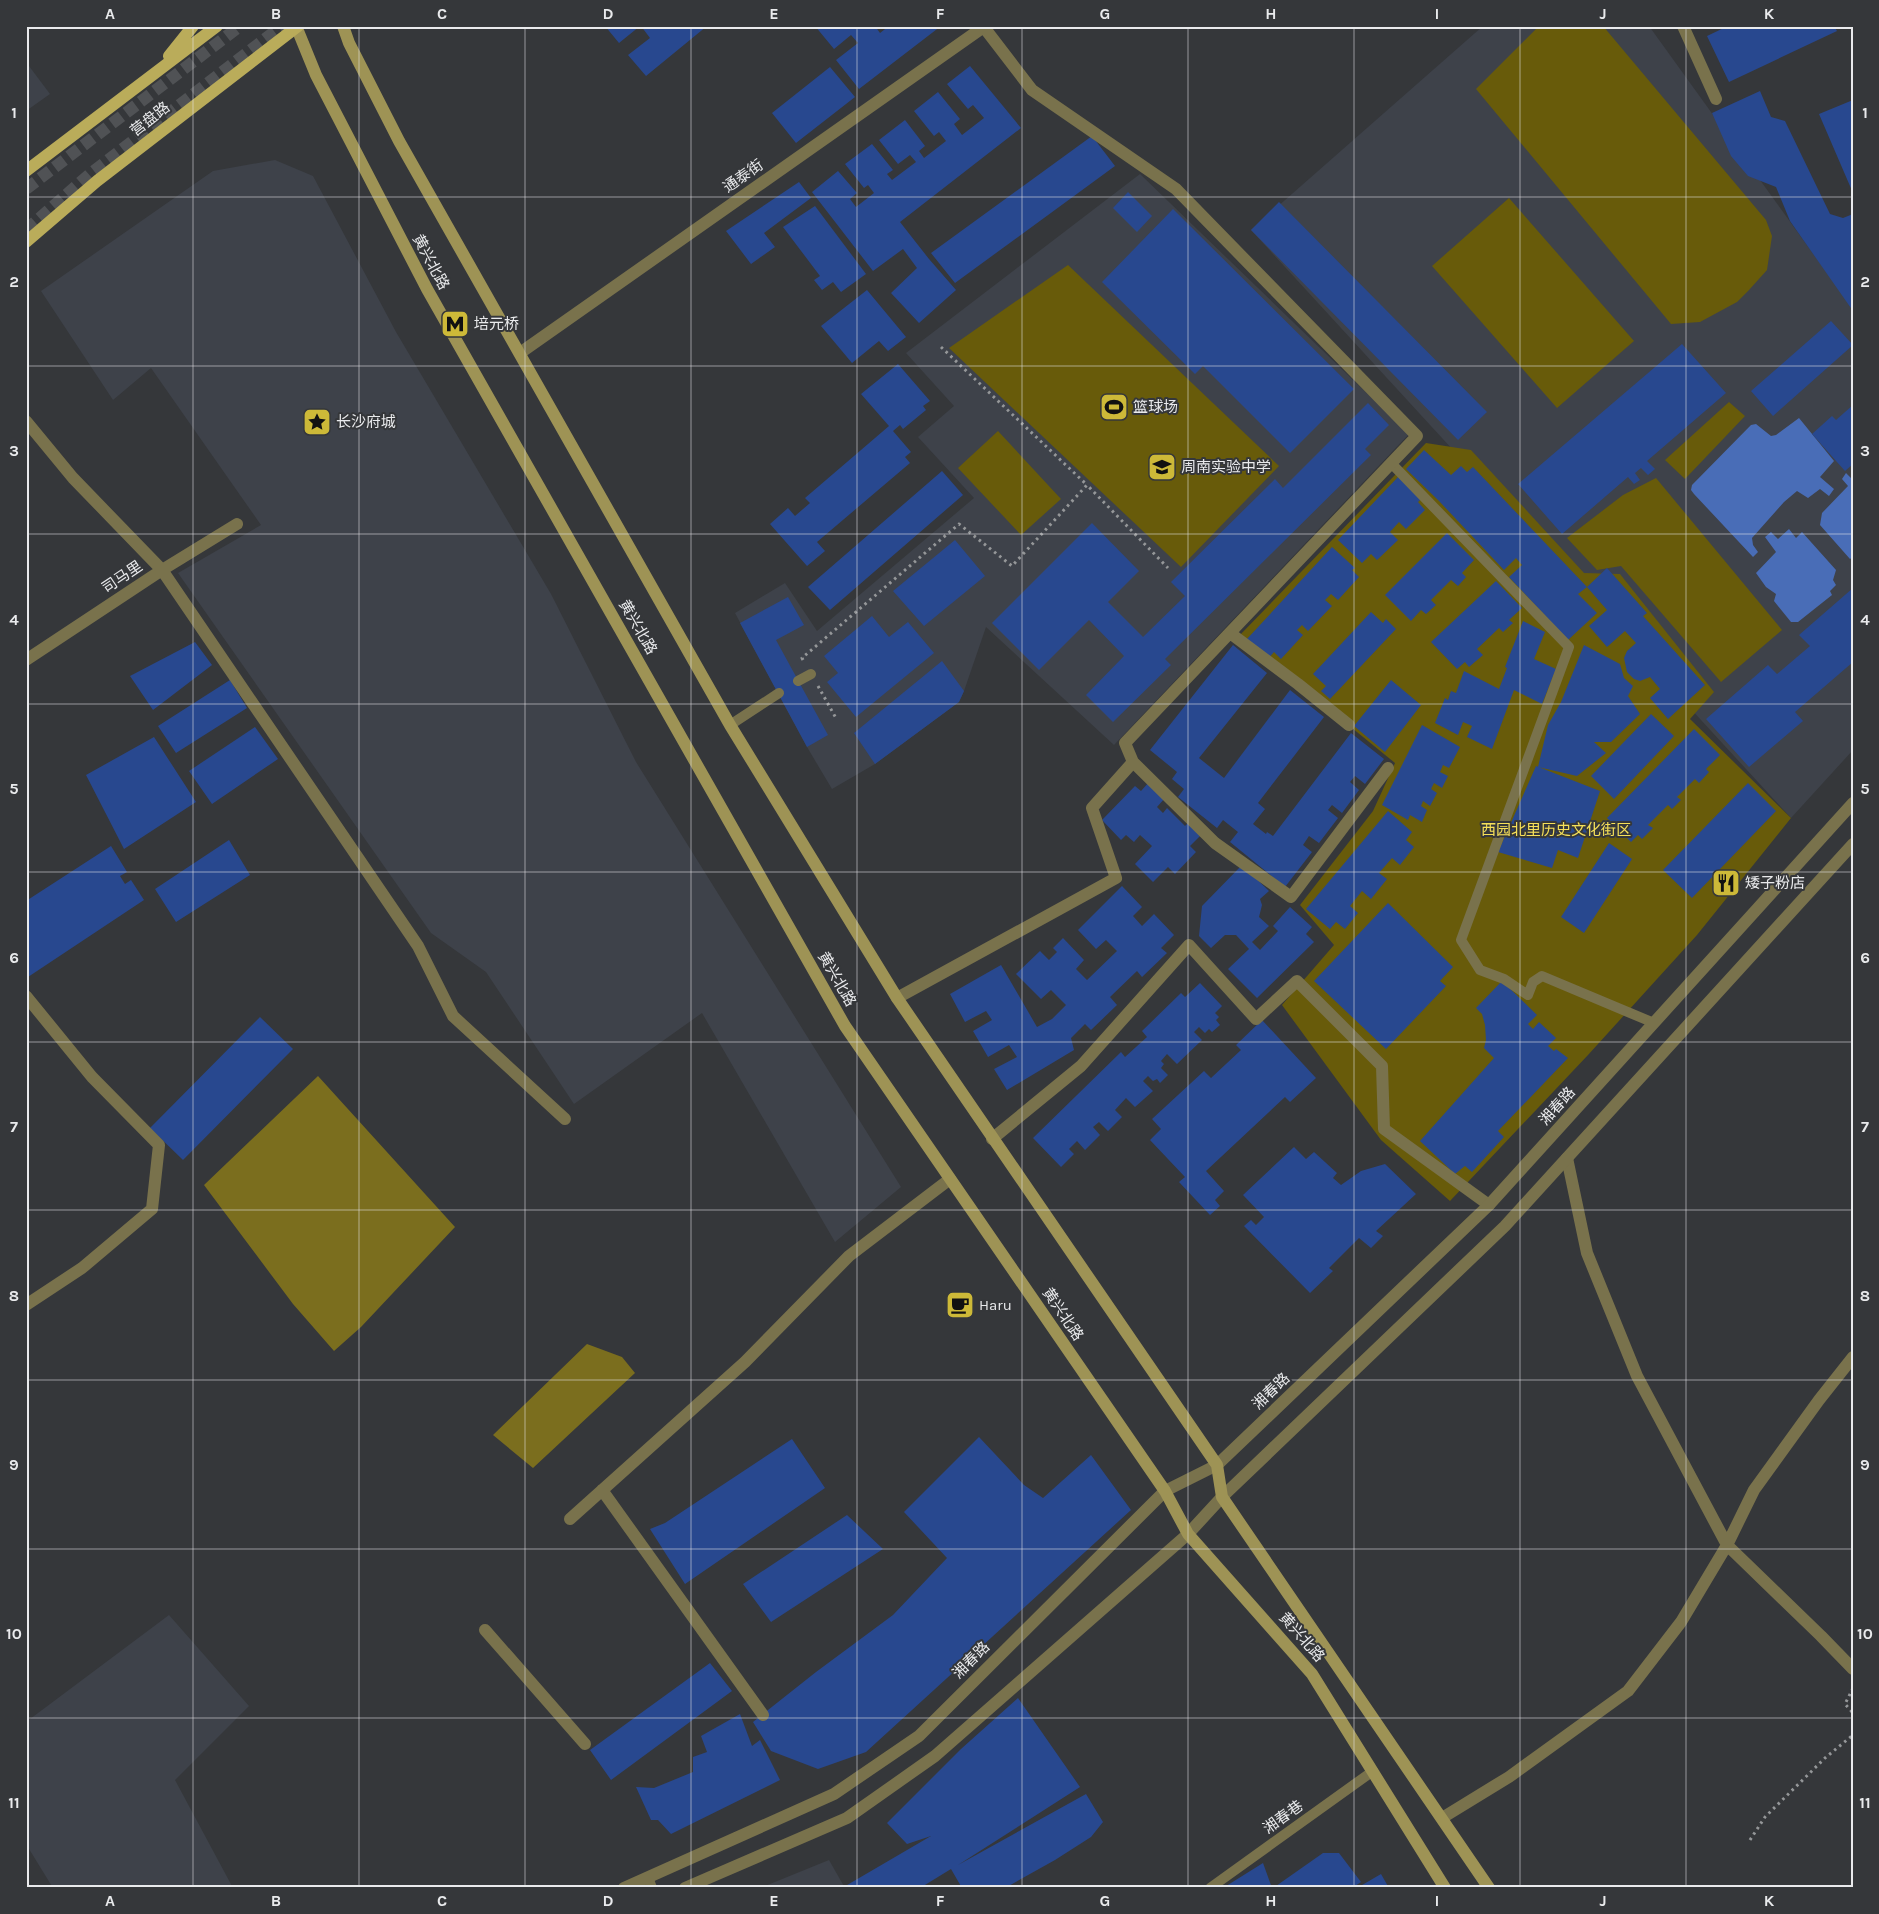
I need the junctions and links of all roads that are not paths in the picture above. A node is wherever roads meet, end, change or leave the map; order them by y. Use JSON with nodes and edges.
{"nodes":[{"id":1,"x":193,"y":26,"type":"edge"},
{"id":2,"x":217,"y":26,"type":"edge"},
{"id":3,"x":297,"y":26,"type":"edge"},
{"id":4,"x":343,"y":26,"type":"edge"},
{"id":5,"x":984,"y":26,"type":"edge"},
{"id":6,"x":1683,"y":26,"type":"edge"},
{"id":7,"x":146,"y":80,"type":"junction"},
{"id":8,"x":1716,"y":99,"type":"dead end"},
{"id":9,"x":26,"y":171,"type":"edge"},
{"id":10,"x":26,"y":242,"type":"edge"},
{"id":11,"x":520,"y":353,"type":"junction"},
{"id":12,"x":26,"y":421,"type":"edge"},
{"id":13,"x":1391,"y":463,"type":"junction"},
{"id":14,"x":237,"y":524,"type":"dead end"},
{"id":15,"x":162,"y":570,"type":"junction"},
{"id":16,"x":1230,"y":633,"type":"junction"},
{"id":17,"x":26,"y":660,"type":"edge"},
{"id":18,"x":811,"y":674,"type":"road end"},
{"id":19,"x":798,"y":681,"type":"dead end"},
{"id":20,"x":778,"y":693,"type":"dead end"},
{"id":21,"x":730,"y":724,"type":"junction"},
{"id":22,"x":1349,"y":725,"type":"dead end"},
{"id":23,"x":1132,"y":762,"type":"junction"},
{"id":24,"x":1388,"y":768,"type":"dead end"},
{"id":25,"x":1853,"y":803,"type":"edge"},
{"id":26,"x":1853,"y":844,"type":"edge"},
{"id":27,"x":26,"y":996,"type":"edge"},
{"id":28,"x":897,"y":998,"type":"junction"},
{"id":29,"x":1654,"y":1023,"type":"junction"},
{"id":30,"x":565,"y":1119,"type":"dead end"},
{"id":31,"x":992,"y":1139,"type":"junction"},
{"id":32,"x":1567,"y":1158,"type":"junction"},
{"id":33,"x":950,"y":1179,"type":"junction"},
{"id":34,"x":1489,"y":1205,"type":"junction"},
{"id":35,"x":26,"y":1305,"type":"edge"},
{"id":36,"x":1853,"y":1357,"type":"edge"},
{"id":37,"x":1217,"y":1465,"type":"junction"},
{"id":38,"x":602,"y":1490,"type":"junction"},
{"id":39,"x":1165,"y":1491,"type":"junction"},
{"id":40,"x":1222,"y":1496,"type":"junction"},
{"id":41,"x":570,"y":1519,"type":"dead end"},
{"id":42,"x":1188,"y":1534,"type":"junction"},
{"id":43,"x":1727,"y":1545,"type":"junction"},
{"id":44,"x":485,"y":1630,"type":"dead end"},
{"id":45,"x":1853,"y":1670,"type":"edge"},
{"id":46,"x":763,"y":1715,"type":"dead end"},
{"id":47,"x":585,"y":1744,"type":"dead end"},
{"id":48,"x":1373,"y":1771,"type":"junction"},
{"id":49,"x":1442,"y":1818,"type":"junction"},
{"id":50,"x":650,"y":1882,"type":"edge"},
{"id":51,"x":624,"y":1888,"type":"edge"},
{"id":52,"x":686,"y":1888,"type":"edge"},
{"id":53,"x":1210,"y":1888,"type":"edge"},
{"id":54,"x":1445,"y":1888,"type":"edge"},
{"id":55,"x":1489,"y":1888,"type":"edge"}],
"edges":[{"from":1,"to":7,"type":"main road"},
{"from":2,"to":7,"type":"main road"},
{"from":3,"to":10,"type":"main road","name":"营盘路"},
{"from":3,"to":33,"type":"main road","name":"黄兴北路"},
{"from":4,"to":11,"type":"main road","name":"黄兴北路"},
{"from":5,"to":11,"type":"street","name":"通泰街"},
{"from":5,"to":13,"type":"street"},
{"from":6,"to":8,"type":"street"},
{"from":7,"to":9,"type":"main road"},
{"from":11,"to":21,"type":"main road","name":"黄兴北路"},
{"from":12,"to":15,"type":"street"},
{"from":13,"to":16,"type":"street"},
{"from":13,"to":29,"type":"lane"},
{"from":14,"to":15,"type":"street","name":"司马里"},
{"from":15,"to":17,"type":"street","name":"司马里"},
{"from":15,"to":30,"type":"street"},
{"from":16,"to":22,"type":"street"},
{"from":16,"to":23,"type":"street"},
{"from":18,"to":19,"type":"lane"},
{"from":20,"to":21,"type":"lane"},
{"from":21,"to":28,"type":"main road","name":"黄兴北路"},
{"from":23,"to":24,"type":"street"},
{"from":23,"to":28,"type":"street"},
{"from":25,"to":29,"type":"street","name":"湘春路"},
{"from":26,"to":32,"type":"street"},
{"from":27,"to":35,"type":"street"},
{"from":28,"to":31,"type":"main road","name":"黄兴北路"},
{"from":29,"to":34,"type":"street","name":"湘春路"},
{"from":31,"to":34,"type":"street"},
{"from":31,"to":37,"type":"main road","name":"黄兴北路"},
{"from":32,"to":40,"type":"street"},
{"from":32,"to":43,"type":"street"},
{"from":33,"to":38,"type":"street"},
{"from":33,"to":39,"type":"main road","name":"黄兴北路"},
{"from":34,"to":37,"type":"street","name":"湘春路"},
{"from":36,"to":43,"type":"street"},
{"from":37,"to":39,"type":"street","name":"湘春路"},
{"from":37,"to":40,"type":"main road","name":"黄兴北路"},
{"from":38,"to":41,"type":"street"},
{"from":38,"to":46,"type":"street"},
{"from":39,"to":42,"type":"main road","name":"黄兴北路"},
{"from":39,"to":50,"type":"street","name":"湘春路"},
{"from":40,"to":42,"type":"street"},
{"from":40,"to":49,"type":"main road","name":"黄兴北路"},
{"from":42,"to":48,"type":"main road","name":"黄兴北路"},
{"from":42,"to":52,"type":"street"},
{"from":43,"to":45,"type":"street"},
{"from":43,"to":49,"type":"street"},
{"from":44,"to":47,"type":"street"},
{"from":48,"to":53,"type":"lane","name":"湘春巷"},
{"from":48,"to":54,"type":"main road","name":"黄兴北路"},
{"from":49,"to":55,"type":"main road","name":"黄兴北路"},
{"from":50,"to":51,"type":"street","name":"湘春路"}]}
